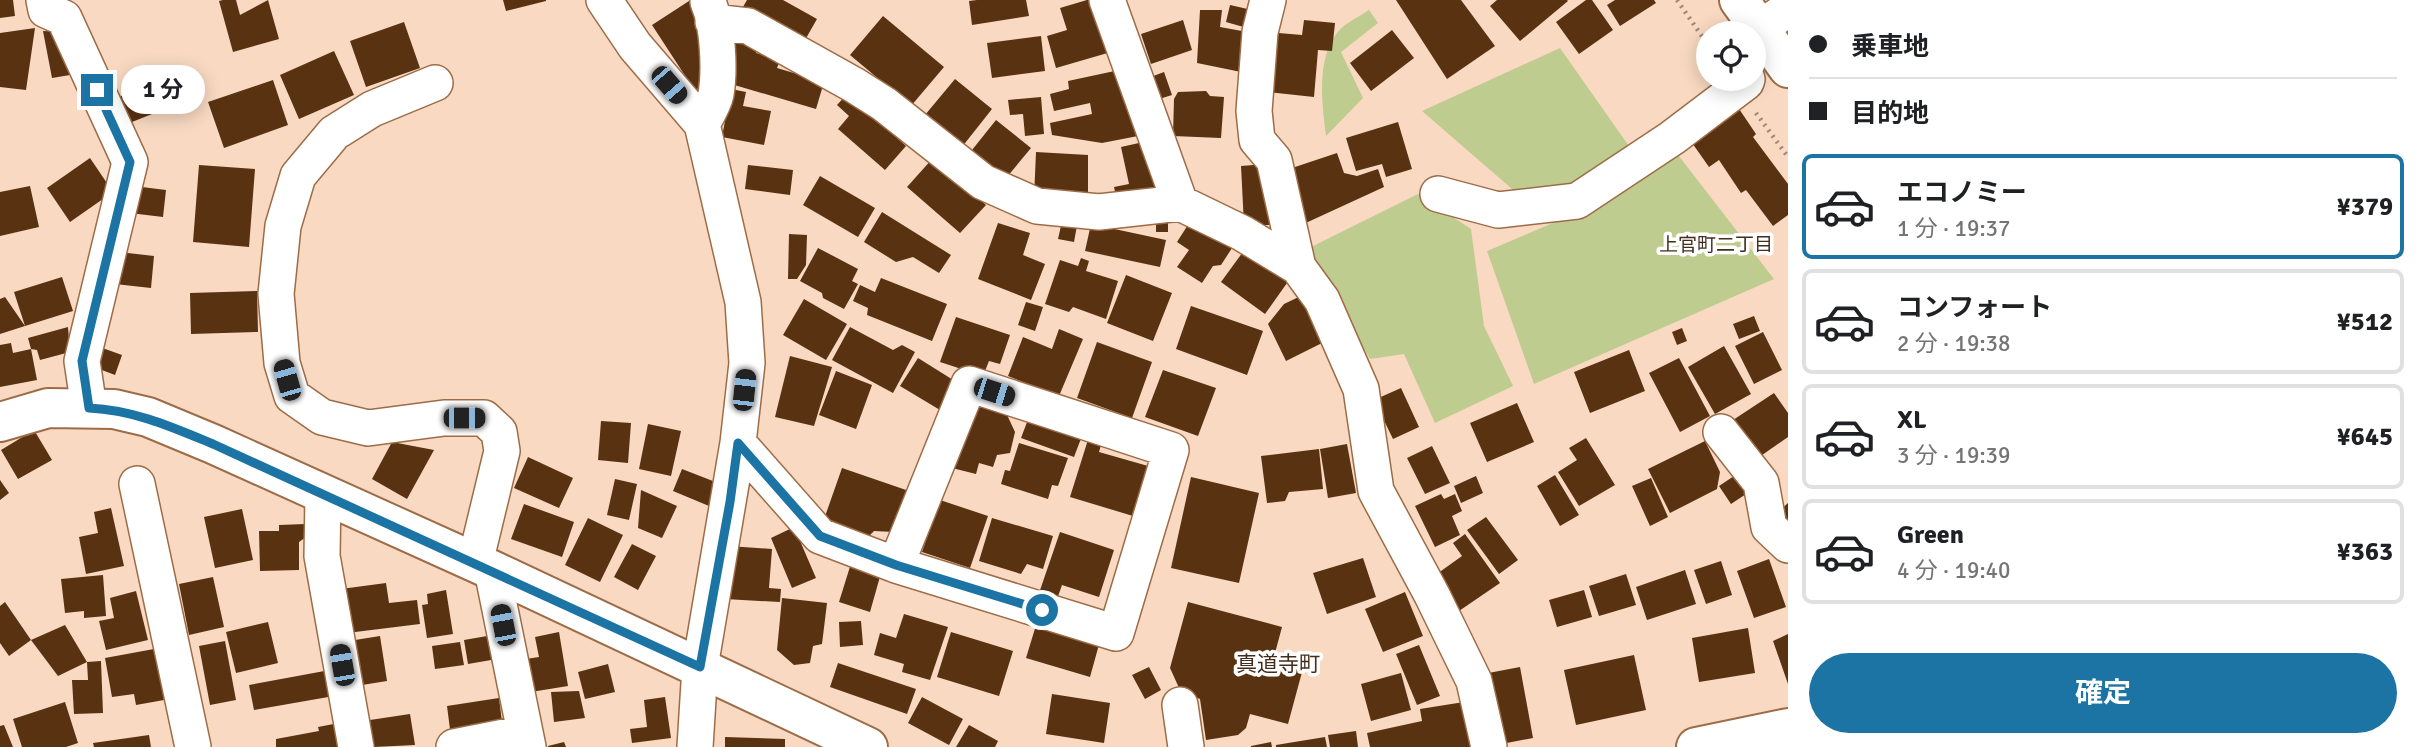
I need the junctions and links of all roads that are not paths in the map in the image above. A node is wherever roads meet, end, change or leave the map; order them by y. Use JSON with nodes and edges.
{"nodes":[{"id":1,"x":44,"y":0,"type":"edge"},
{"id":2,"x":604,"y":0,"type":"edge"},
{"id":3,"x":1107,"y":0,"type":"edge"},
{"id":4,"x":1268,"y":0,"type":"edge"},
{"id":5,"x":710,"y":11,"type":"edge"},
{"id":6,"x":1766,"y":32,"type":"edge"},
{"id":7,"x":1788,"y":68,"type":"edge"},
{"id":8,"x":435,"y":83,"type":"dead end"},
{"id":9,"x":1734,"y":91,"type":"edge"},
{"id":10,"x":702,"y":124,"type":"junction"},
{"id":11,"x":1438,"y":194,"type":"dead end"},
{"id":12,"x":1180,"y":203,"type":"junction"},
{"id":13,"x":1298,"y":267,"type":"junction"},
{"id":14,"x":89,"y":408,"type":"junction"},
{"id":15,"x":0,"y":422,"type":"edge"},
{"id":16,"x":1721,"y":432,"type":"dead end"},
{"id":17,"x":738,"y":443,"type":"junction"},
{"id":18,"x":137,"y":484,"type":"dead end"},
{"id":19,"x":323,"y":495,"type":"junction"},
{"id":20,"x":1788,"y":545,"type":"edge"},
{"id":21,"x":896,"y":565,"type":"junction"},
{"id":22,"x":483,"y":567,"type":"junction"},
{"id":23,"x":700,"y":667,"type":"junction"},
{"id":24,"x":1180,"y":705,"type":"dead end"},
{"id":25,"x":1788,"y":728,"type":"edge"},
{"id":26,"x":526,"y":740,"type":"edge"},
{"id":27,"x":193,"y":747,"type":"edge"},
{"id":28,"x":356,"y":747,"type":"edge"},
{"id":29,"x":454,"y":747,"type":"edge"},
{"id":30,"x":695,"y":747,"type":"edge"},
{"id":31,"x":868,"y":747,"type":"edge"},
{"id":32,"x":1186,"y":747,"type":"edge"},
{"id":33,"x":1489,"y":747,"type":"edge"},
{"id":34,"x":1696,"y":747,"type":"edge"}],
"edges":[{"from":1,"to":14,"type":"street"},
{"from":2,"to":10,"type":"street"},
{"from":3,"to":12,"type":"street"},
{"from":4,"to":13,"type":"street"},
{"from":5,"to":10,"type":"street"},
{"from":5,"to":12,"type":"street"},
{"from":6,"to":7,"type":"street"},
{"from":8,"to":22,"type":"street"},
{"from":9,"to":11,"type":"street"},
{"from":10,"to":17,"type":"street"},
{"from":12,"to":13,"type":"street"},
{"from":13,"to":33,"type":"street"},
{"from":14,"to":15,"type":"street"},
{"from":14,"to":19,"type":"street"},
{"from":16,"to":20,"type":"street"},
{"from":17,"to":21,"type":"street"},
{"from":17,"to":23,"type":"street"},
{"from":18,"to":27,"type":"street"},
{"from":19,"to":22,"type":"street"},
{"from":19,"to":28,"type":"street"},
{"from":21,"to":21,"type":"street"},
{"from":22,"to":23,"type":"street"},
{"from":22,"to":26,"type":"street"},
{"from":23,"to":30,"type":"street"},
{"from":23,"to":31,"type":"street"},
{"from":24,"to":32,"type":"street"},
{"from":25,"to":34,"type":"street"},
{"from":26,"to":29,"type":"street"}]}
